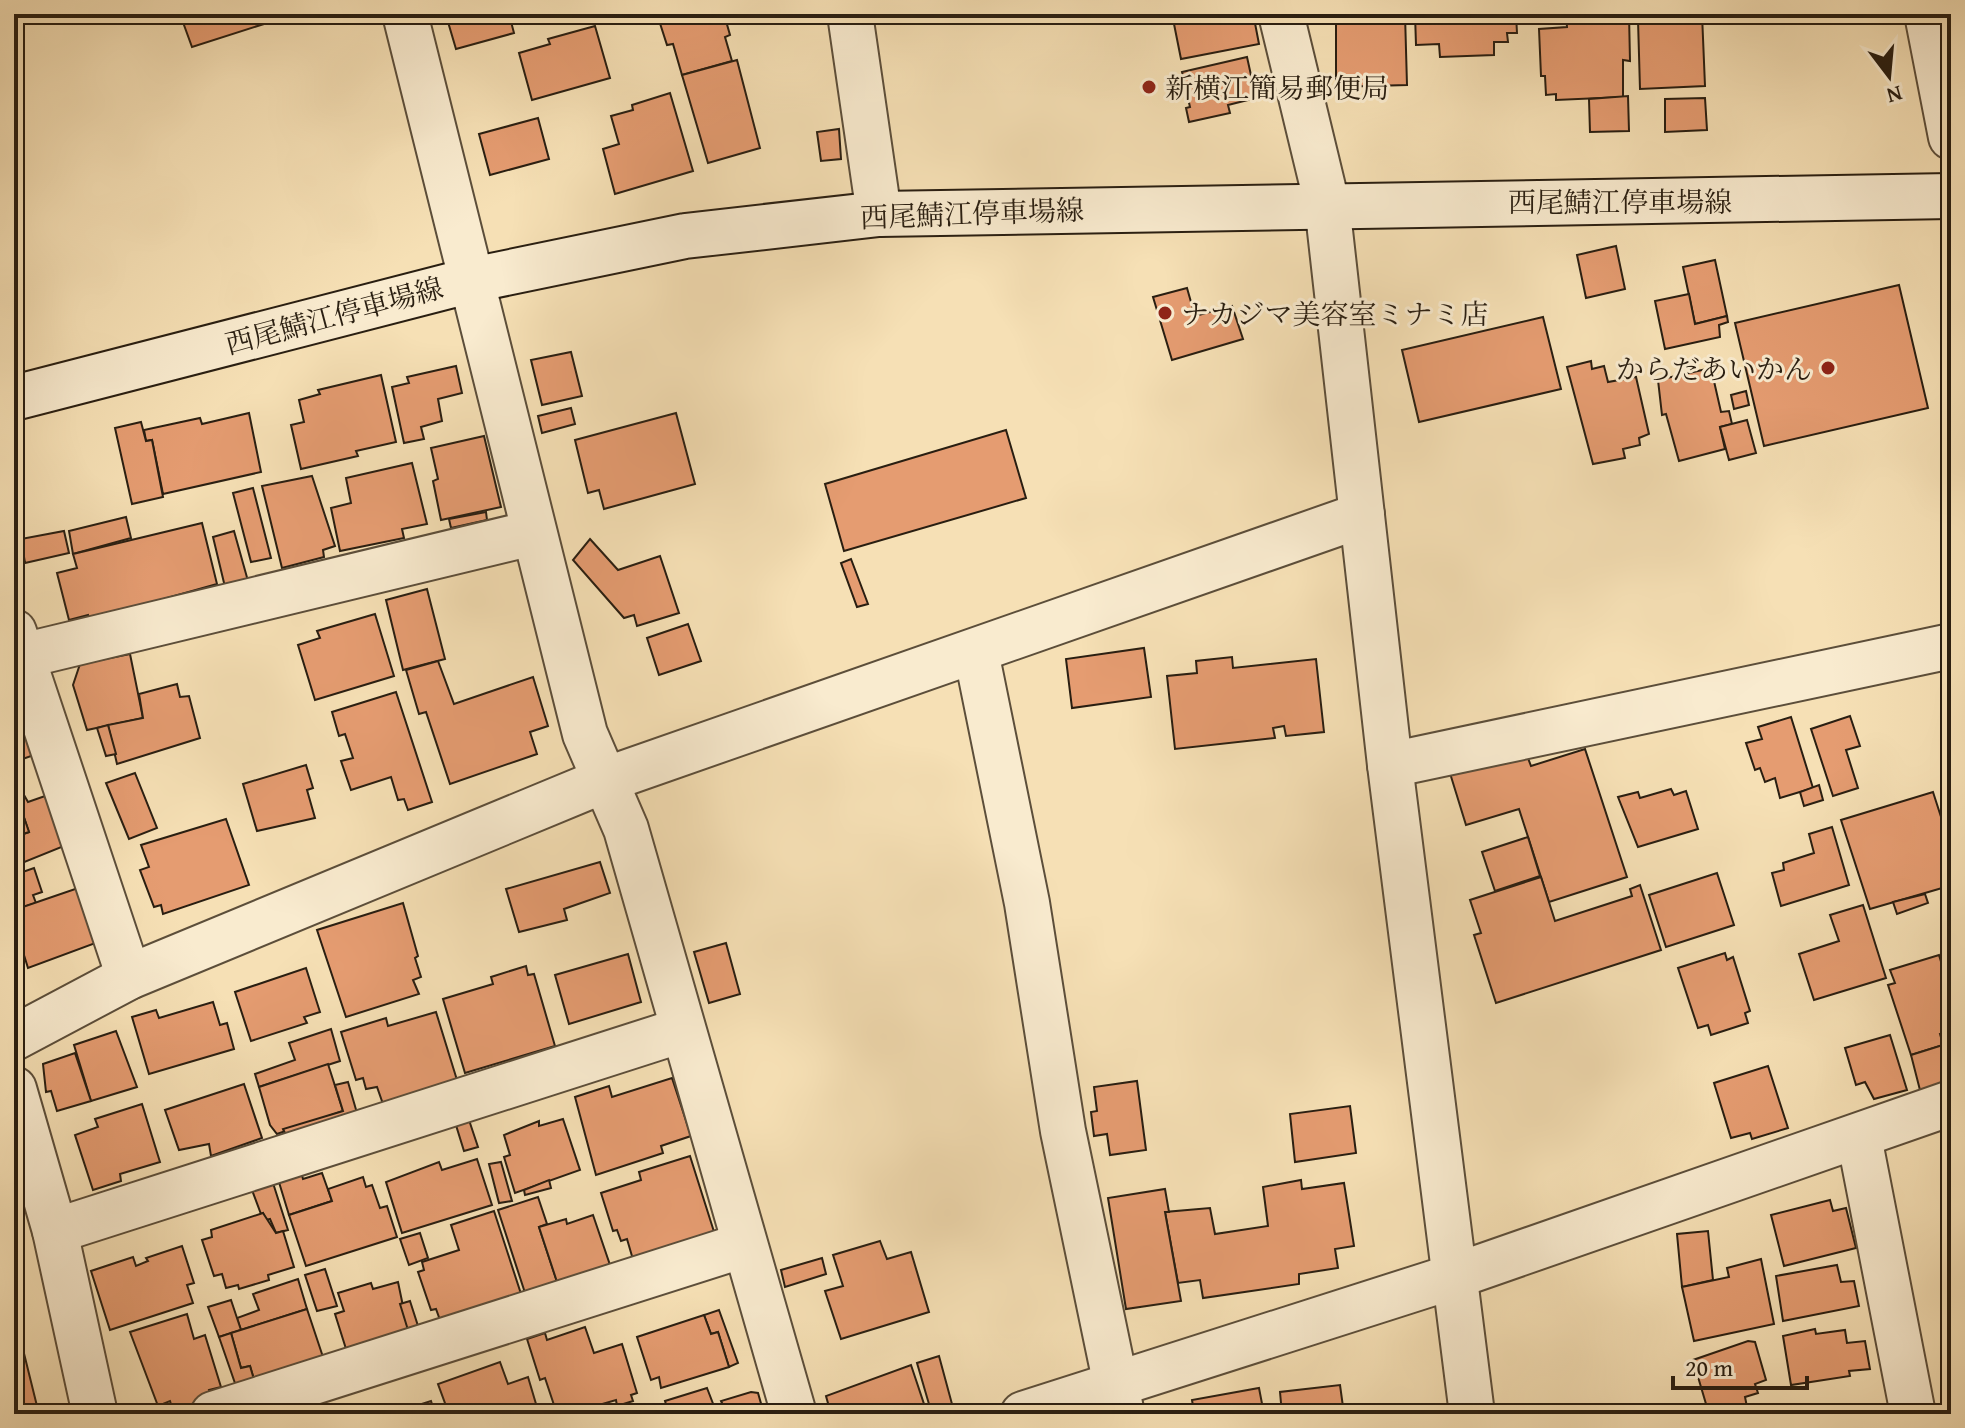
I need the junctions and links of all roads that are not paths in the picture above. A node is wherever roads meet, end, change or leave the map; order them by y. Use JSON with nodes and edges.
{"nodes":[{"id":1,"x":405,"y":14,"type":"edge"},
{"id":2,"x":850,"y":14,"type":"edge"},
{"id":3,"x":1281,"y":14,"type":"edge"},
{"id":4,"x":1927,"y":14,"type":"edge"},
{"id":5,"x":1951,"y":137,"type":"edge"},
{"id":6,"x":1951,"y":196,"type":"edge"},
{"id":7,"x":1327,"y":204,"type":"junction"},
{"id":8,"x":879,"y":214,"type":"junction"},
{"id":9,"x":472,"y":280,"type":"junction"},
{"id":10,"x":14,"y":398,"type":"edge"},
{"id":11,"x":1362,"y":515,"type":"junction"},
{"id":12,"x":532,"y":533,"type":"junction"},
{"id":13,"x":18,"y":644,"type":"edge"},
{"id":14,"x":1951,"y":646,"type":"edge"},
{"id":15,"x":976,"y":652,"type":"junction"},
{"id":16,"x":1390,"y":765,"type":"junction"},
{"id":17,"x":605,"y":780,"type":"junction"},
{"id":18,"x":129,"y":977,"type":"junction"},
{"id":19,"x":682,"y":1030,"type":"junction"},
{"id":20,"x":14,"y":1038,"type":"edge"},
{"id":21,"x":14,"y":1089,"type":"edge"},
{"id":22,"x":1951,"y":1103,"type":"edge"},
{"id":23,"x":1859,"y":1137,"type":"junction"},
{"id":24,"x":55,"y":1231,"type":"junction"},
{"id":25,"x":744,"y":1245,"type":"junction"},
{"id":26,"x":1455,"y":1276,"type":"junction"},
{"id":27,"x":1119,"y":1399,"type":"edge"},
{"id":28,"x":95,"y":1414,"type":"edge"},
{"id":29,"x":213,"y":1414,"type":"edge"},
{"id":30,"x":794,"y":1414,"type":"edge"},
{"id":31,"x":1023,"y":1414,"type":"edge"},
{"id":32,"x":1472,"y":1414,"type":"edge"},
{"id":33,"x":1913,"y":1414,"type":"edge"}],
"edges":[{"from":1,"to":9,"type":"street"},
{"from":2,"to":8,"type":"street"},
{"from":3,"to":7,"type":"street"},
{"from":4,"to":5,"type":"street"},
{"from":6,"to":7,"type":"street","name":"西尾鯖江停車場線"},
{"from":7,"to":8,"type":"street","name":"西尾鯖江停車場線"},
{"from":7,"to":11,"type":"street"},
{"from":8,"to":9,"type":"street","name":"西尾鯖江停車場線"},
{"from":9,"to":10,"type":"street","name":"西尾鯖江停車場線"},
{"from":9,"to":12,"type":"street"},
{"from":11,"to":15,"type":"street"},
{"from":11,"to":16,"type":"street"},
{"from":12,"to":13,"type":"street"},
{"from":12,"to":17,"type":"street"},
{"from":13,"to":18,"type":"street"},
{"from":14,"to":16,"type":"street"},
{"from":15,"to":17,"type":"street"},
{"from":15,"to":27,"type":"street"},
{"from":16,"to":26,"type":"street"},
{"from":17,"to":18,"type":"street"},
{"from":17,"to":19,"type":"street"},
{"from":18,"to":20,"type":"street"},
{"from":19,"to":24,"type":"street"},
{"from":19,"to":25,"type":"street"},
{"from":21,"to":24,"type":"street"},
{"from":22,"to":23,"type":"street"},
{"from":23,"to":26,"type":"street"},
{"from":23,"to":33,"type":"street"},
{"from":24,"to":28,"type":"street"},
{"from":25,"to":29,"type":"street"},
{"from":25,"to":30,"type":"street"},
{"from":26,"to":27,"type":"street"},
{"from":26,"to":32,"type":"street"},
{"from":27,"to":31,"type":"street"}]}
